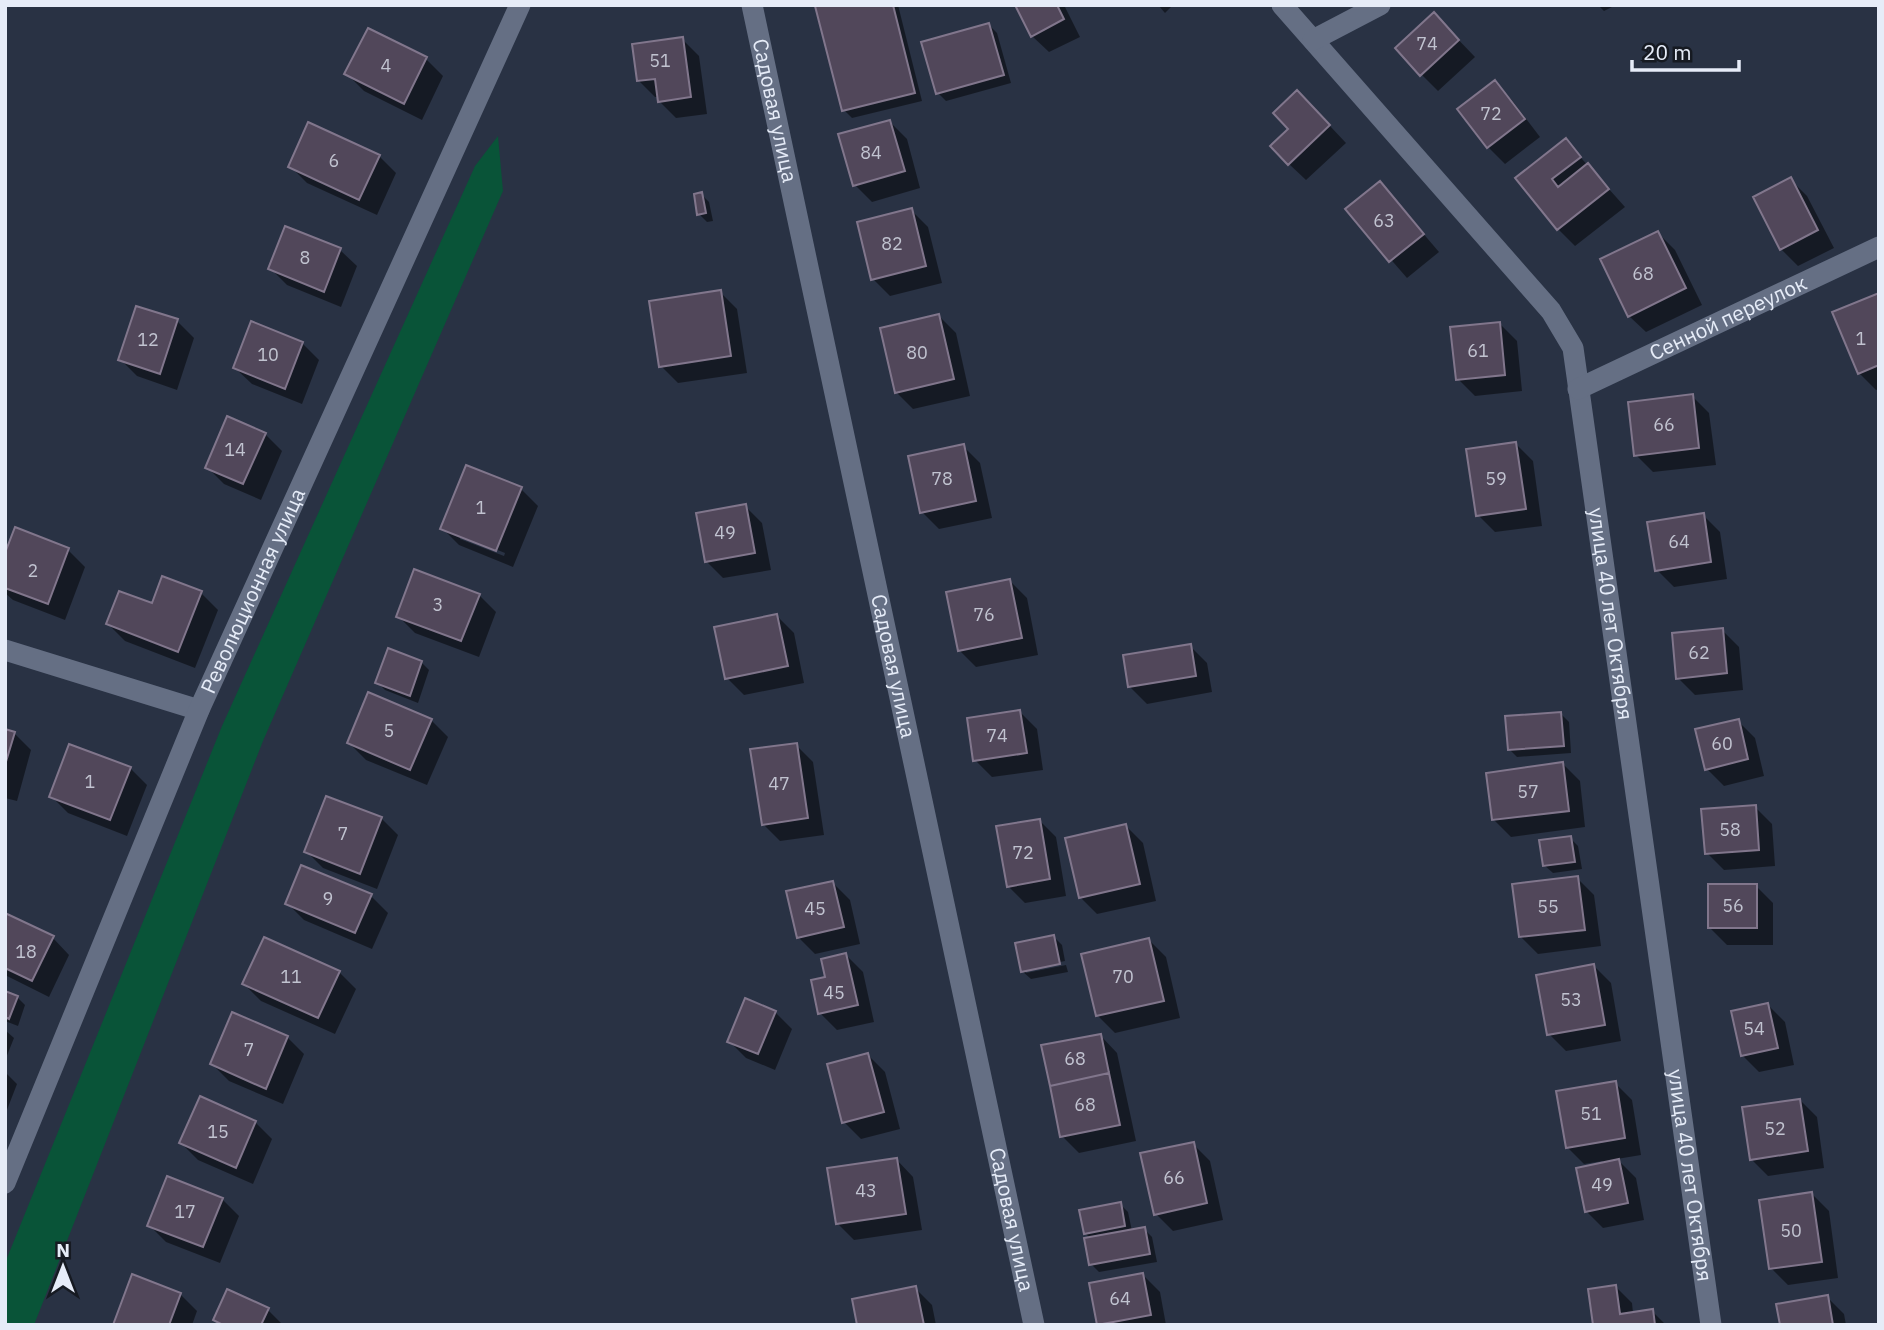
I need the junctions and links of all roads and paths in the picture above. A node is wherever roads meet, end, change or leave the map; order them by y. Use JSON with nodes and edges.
{"nodes":[{"id":1,"x":520,"y":5,"type":"edge"},
{"id":2,"x":752,"y":5,"type":"edge"},
{"id":3,"x":1282,"y":5,"type":"edge"},
{"id":4,"x":1380,"y":5,"type":"edge"},
{"id":5,"x":1313,"y":40,"type":"junction"},
{"id":6,"x":1879,"y":247,"type":"edge"},
{"id":7,"x":1578,"y":389,"type":"junction"},
{"id":8,"x":5,"y":650,"type":"edge"},
{"id":9,"x":199,"y":710,"type":"junction"},
{"id":10,"x":5,"y":1183,"type":"edge"},
{"id":11,"x":1034,"y":1325,"type":"edge"},
{"id":12,"x":1711,"y":1325,"type":"edge"}],
"edges":[{"from":1,"to":9,"type":"street","name":"Революционная улица"},
{"from":2,"to":11,"type":"street","name":"Садовая улица"},
{"from":3,"to":5,"type":"street","name":"улица 40 лет Октября"},
{"from":4,"to":5,"type":"street"},
{"from":5,"to":7,"type":"street","name":"улица 40 лет Октября"},
{"from":6,"to":7,"type":"street","name":"Сенной переулок"},
{"from":7,"to":12,"type":"street","name":"улица 40 лет Октября"},
{"from":8,"to":9,"type":"street"},
{"from":9,"to":10,"type":"street","name":"Революционная улица"}]}
